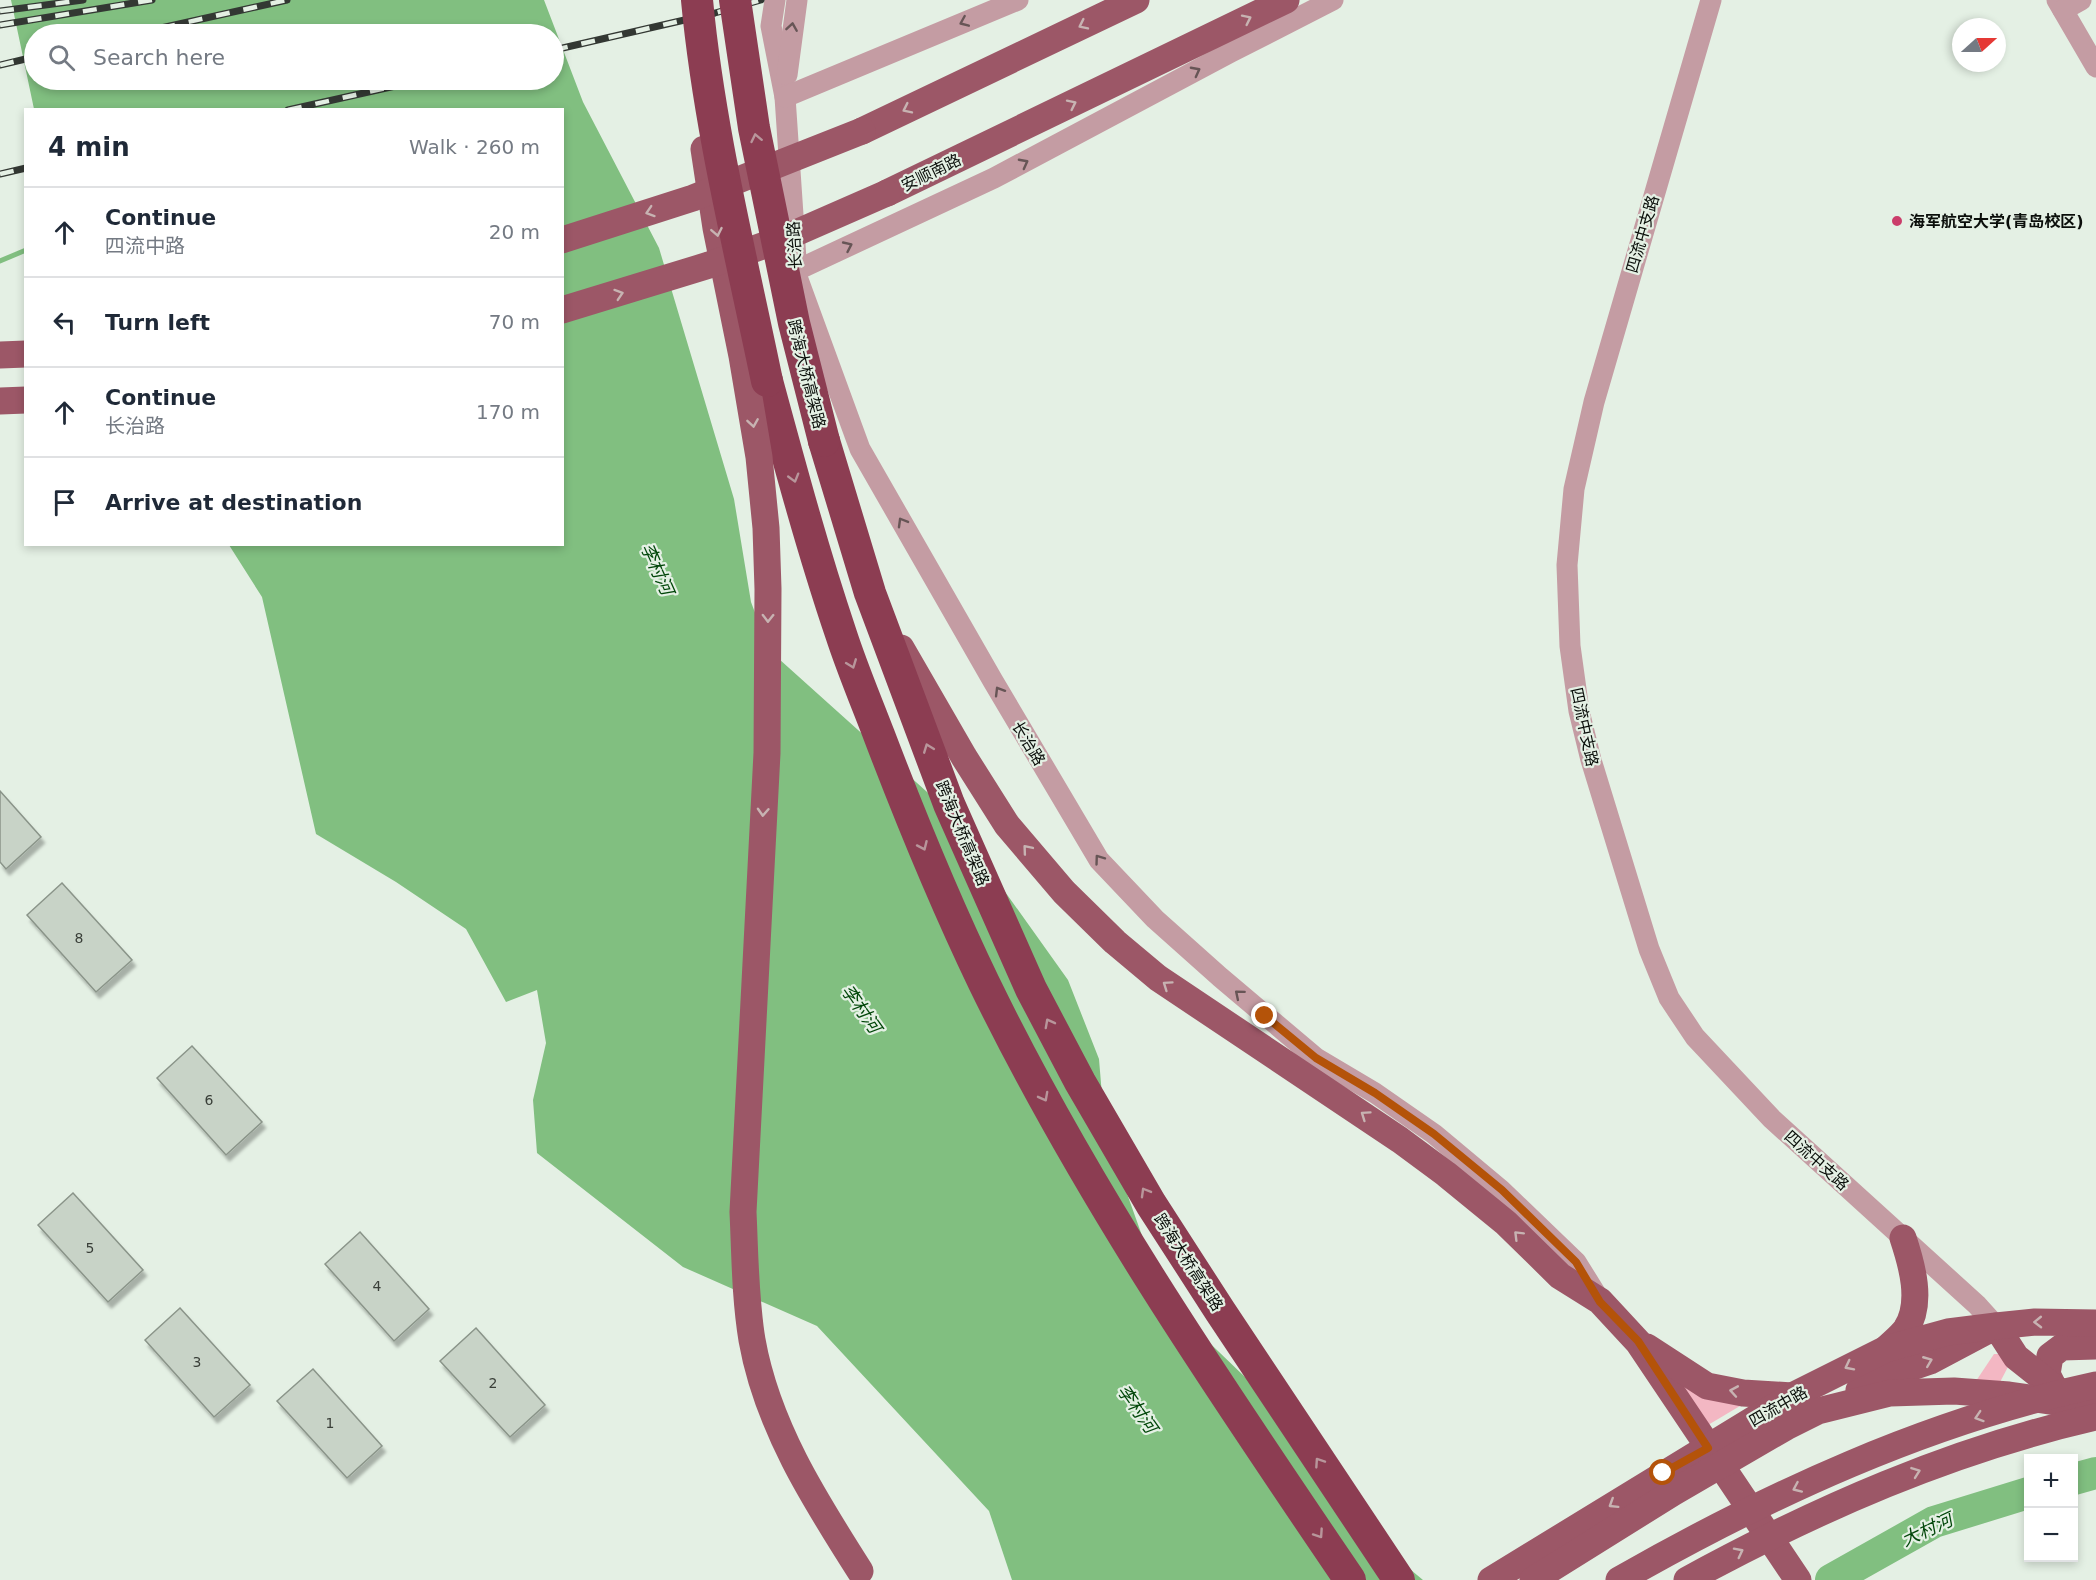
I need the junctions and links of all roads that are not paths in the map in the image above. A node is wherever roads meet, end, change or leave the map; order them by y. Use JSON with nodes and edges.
{"nodes":[{"id":1,"x":735,"y":0,"type":"edge"},
{"id":2,"x":775,"y":0,"type":"edge"},
{"id":3,"x":797,"y":0,"type":"edge"},
{"id":4,"x":1018,"y":0,"type":"edge"},
{"id":5,"x":1136,"y":0,"type":"edge"},
{"id":6,"x":1286,"y":0,"type":"edge"},
{"id":7,"x":1333,"y":0,"type":"edge"},
{"id":8,"x":1711,"y":0,"type":"edge"},
{"id":9,"x":2067,"y":3,"type":"edge"},
{"id":10,"x":698,"y":14,"type":"edge"},
{"id":11,"x":2096,"y":66,"type":"edge"},
{"id":12,"x":785,"y":97,"type":"junction"},
{"id":13,"x":564,"y":239,"type":"edge"},
{"id":14,"x":795,"y":271,"type":"junction"},
{"id":15,"x":564,"y":309,"type":"edge"},
{"id":16,"x":24,"y":354,"type":"edge"},
{"id":17,"x":0,"y":355,"type":"edge"},
{"id":18,"x":0,"y":400,"type":"edge"},
{"id":19,"x":24,"y":400,"type":"edge"},
{"id":20,"x":870,"y":593,"type":"junction"},
{"id":21,"x":1903,"y":1238,"type":"junction"},
{"id":22,"x":1600,"y":1302,"type":"junction"},
{"id":23,"x":2096,"y":1323,"type":"edge"},
{"id":24,"x":1996,"y":1326,"type":"junction"},
{"id":25,"x":1638,"y":1341,"type":"junction"},
{"id":26,"x":2096,"y":1346,"type":"edge"},
{"id":27,"x":1886,"y":1349,"type":"junction"},
{"id":28,"x":2096,"y":1385,"type":"edge"},
{"id":29,"x":2053,"y":1386,"type":"junction"},
{"id":30,"x":1792,"y":1396,"type":"junction"},
{"id":31,"x":2089,"y":1410,"type":"edge"},
{"id":32,"x":1818,"y":1411,"type":"junction"},
{"id":33,"x":1714,"y":1457,"type":"junction"},
{"id":34,"x":1668,"y":1483,"type":"junction"},
{"id":35,"x":864,"y":1575,"type":"edge"},
{"id":36,"x":1350,"y":1580,"type":"edge"},
{"id":37,"x":1399,"y":1580,"type":"edge"},
{"id":38,"x":1491,"y":1580,"type":"edge"},
{"id":39,"x":1533,"y":1580,"type":"edge"},
{"id":40,"x":1619,"y":1580,"type":"edge"},
{"id":41,"x":1687,"y":1580,"type":"edge"},
{"id":42,"x":1798,"y":1580,"type":"edge"}],
"edges":[{"from":20,"to":1,"type":"highway","name":"跨海大桥高架路","one_way":true,"bridge":true},
{"from":2,"to":12,"type":"street","name":"长治路"},
{"from":12,"to":3,"type":"street","one_way":true},
{"from":4,"to":12,"type":"street","one_way":true},
{"from":5,"to":13,"type":"main road","one_way":true,"bridge":true},
{"from":15,"to":6,"type":"main road","name":"安顺南路","one_way":true,"bridge":true},
{"from":14,"to":7,"type":"street","one_way":true},
{"from":8,"to":21,"type":"street","name":"四流中支路"},
{"from":9,"to":11,"type":"street"},
{"from":10,"to":35,"type":"main road","one_way":true,"bridge":true},
{"from":10,"to":36,"type":"highway","one_way":true,"bridge":true},
{"from":12,"to":14,"type":"street","name":"长治路"},
{"from":22,"to":14,"type":"street","name":"长治路","one_way":true},
{"from":16,"to":17,"type":"main road"},
{"from":18,"to":19,"type":"main road"},
{"from":22,"to":20,"type":"main road","one_way":true},
{"from":37,"to":20,"type":"highway","name":"跨海大桥高架路","one_way":true},
{"from":21,"to":24,"type":"street","name":"四流中支路"},
{"from":21,"to":27,"type":"main road"},
{"from":22,"to":25,"type":"main road"},
{"from":23,"to":24,"type":"main road","name":"四流中路","one_way":true},
{"from":24,"to":27,"type":"main road","name":"四流中路"},
{"from":24,"to":29,"type":"main road"},
{"from":32,"to":24,"type":"main road","one_way":true},
{"from":30,"to":25,"type":"main road","one_way":true},
{"from":25,"to":33,"type":"main road"},
{"from":26,"to":29,"type":"main road"},
{"from":27,"to":30,"type":"main road","name":"四流中路","one_way":true},
{"from":28,"to":40,"type":"main road","one_way":true,"bridge":true},
{"from":29,"to":31,"type":"main road"},
{"from":30,"to":33,"type":"main road","name":"四流中路"},
{"from":31,"to":32,"type":"main road","name":"四流中路"},
{"from":41,"to":31,"type":"main road","one_way":true,"bridge":true},
{"from":32,"to":33,"type":"main road","name":"四流中路"},
{"from":33,"to":34,"type":"main road","name":"四流中路"},
{"from":33,"to":42,"type":"main road"},
{"from":34,"to":38,"type":"main road","name":"四流中路","one_way":true},
{"from":34,"to":39,"type":"main road","name":"四流中路"}]}
